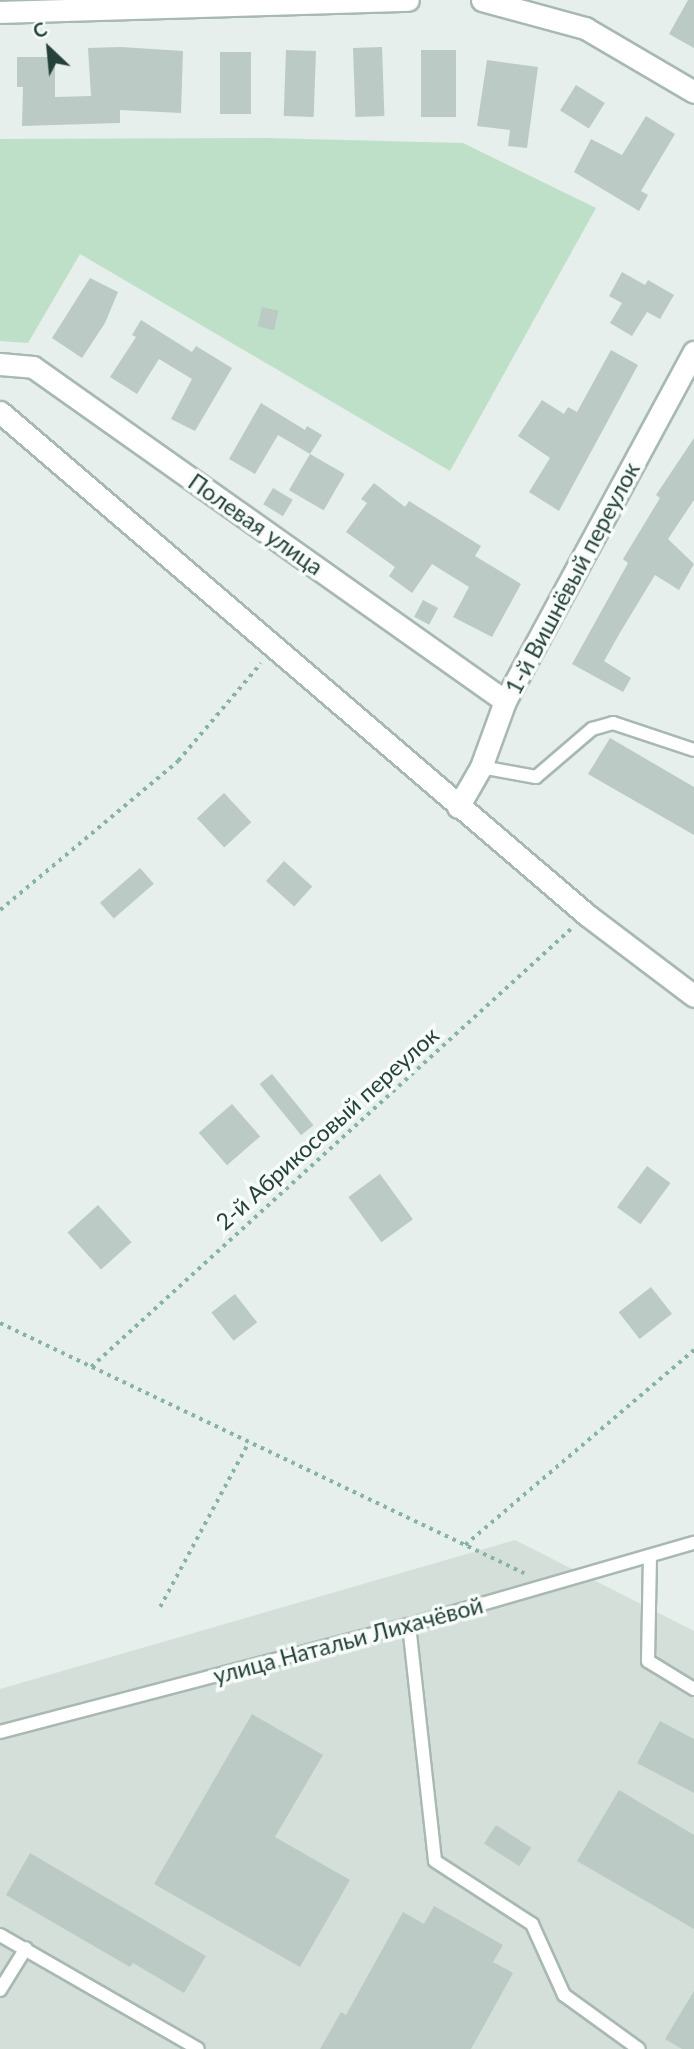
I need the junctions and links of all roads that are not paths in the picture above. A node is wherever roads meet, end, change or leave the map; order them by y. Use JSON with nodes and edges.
{"nodes":[{"id":1,"x":408,"y":0,"type":"edge"},
{"id":2,"x":482,"y":0,"type":"edge"},
{"id":3,"x":0,"y":12,"type":"edge"},
{"id":4,"x":694,"y":92,"type":"edge"},
{"id":5,"x":694,"y":352,"type":"edge"},
{"id":6,"x":0,"y":364,"type":"edge"},
{"id":7,"x":0,"y":412,"type":"edge"},
{"id":8,"x":505,"y":701,"type":"junction"},
{"id":9,"x":694,"y":751,"type":"edge"},
{"id":10,"x":481,"y":766,"type":"junction"},
{"id":11,"x":458,"y":807,"type":"junction"},
{"id":12,"x":694,"y":996,"type":"edge"},
{"id":13,"x":694,"y":1543,"type":"edge"},
{"id":14,"x":650,"y":1556,"type":"junction"},
{"id":15,"x":409,"y":1625,"type":"junction"},
{"id":16,"x":694,"y":1689,"type":"edge"},
{"id":17,"x":0,"y":1732,"type":"edge"},
{"id":18,"x":0,"y":1935,"type":"edge"},
{"id":19,"x":26,"y":1948,"type":"junction"},
{"id":20,"x":0,"y":1990,"type":"edge"},
{"id":21,"x":198,"y":2049,"type":"edge"},
{"id":22,"x":639,"y":2049,"type":"edge"}],
"edges":[{"from":1,"to":3,"type":"street"},
{"from":2,"to":4,"type":"street"},
{"from":5,"to":8,"type":"street","name":"1-й Вишнёвый переулок"},
{"from":6,"to":8,"type":"street","name":"Полевая улица"},
{"from":7,"to":11,"type":"street"},
{"from":8,"to":10,"type":"street","name":"1-й Вишнёвый переулок"},
{"from":9,"to":10,"type":"lane"},
{"from":10,"to":11,"type":"street","name":"1-й Вишнёвый переулок"},
{"from":11,"to":12,"type":"street"},
{"from":13,"to":14,"type":"lane","name":"улица Натальи Лихачёвой"},
{"from":14,"to":15,"type":"lane","name":"улица Натальи Лихачёвой"},
{"from":14,"to":16,"type":"lane"},
{"from":15,"to":17,"type":"lane","name":"улица Натальи Лихачёвой"},
{"from":15,"to":22,"type":"lane"},
{"from":18,"to":19,"type":"lane"},
{"from":19,"to":20,"type":"lane"},
{"from":19,"to":21,"type":"lane"}]}
